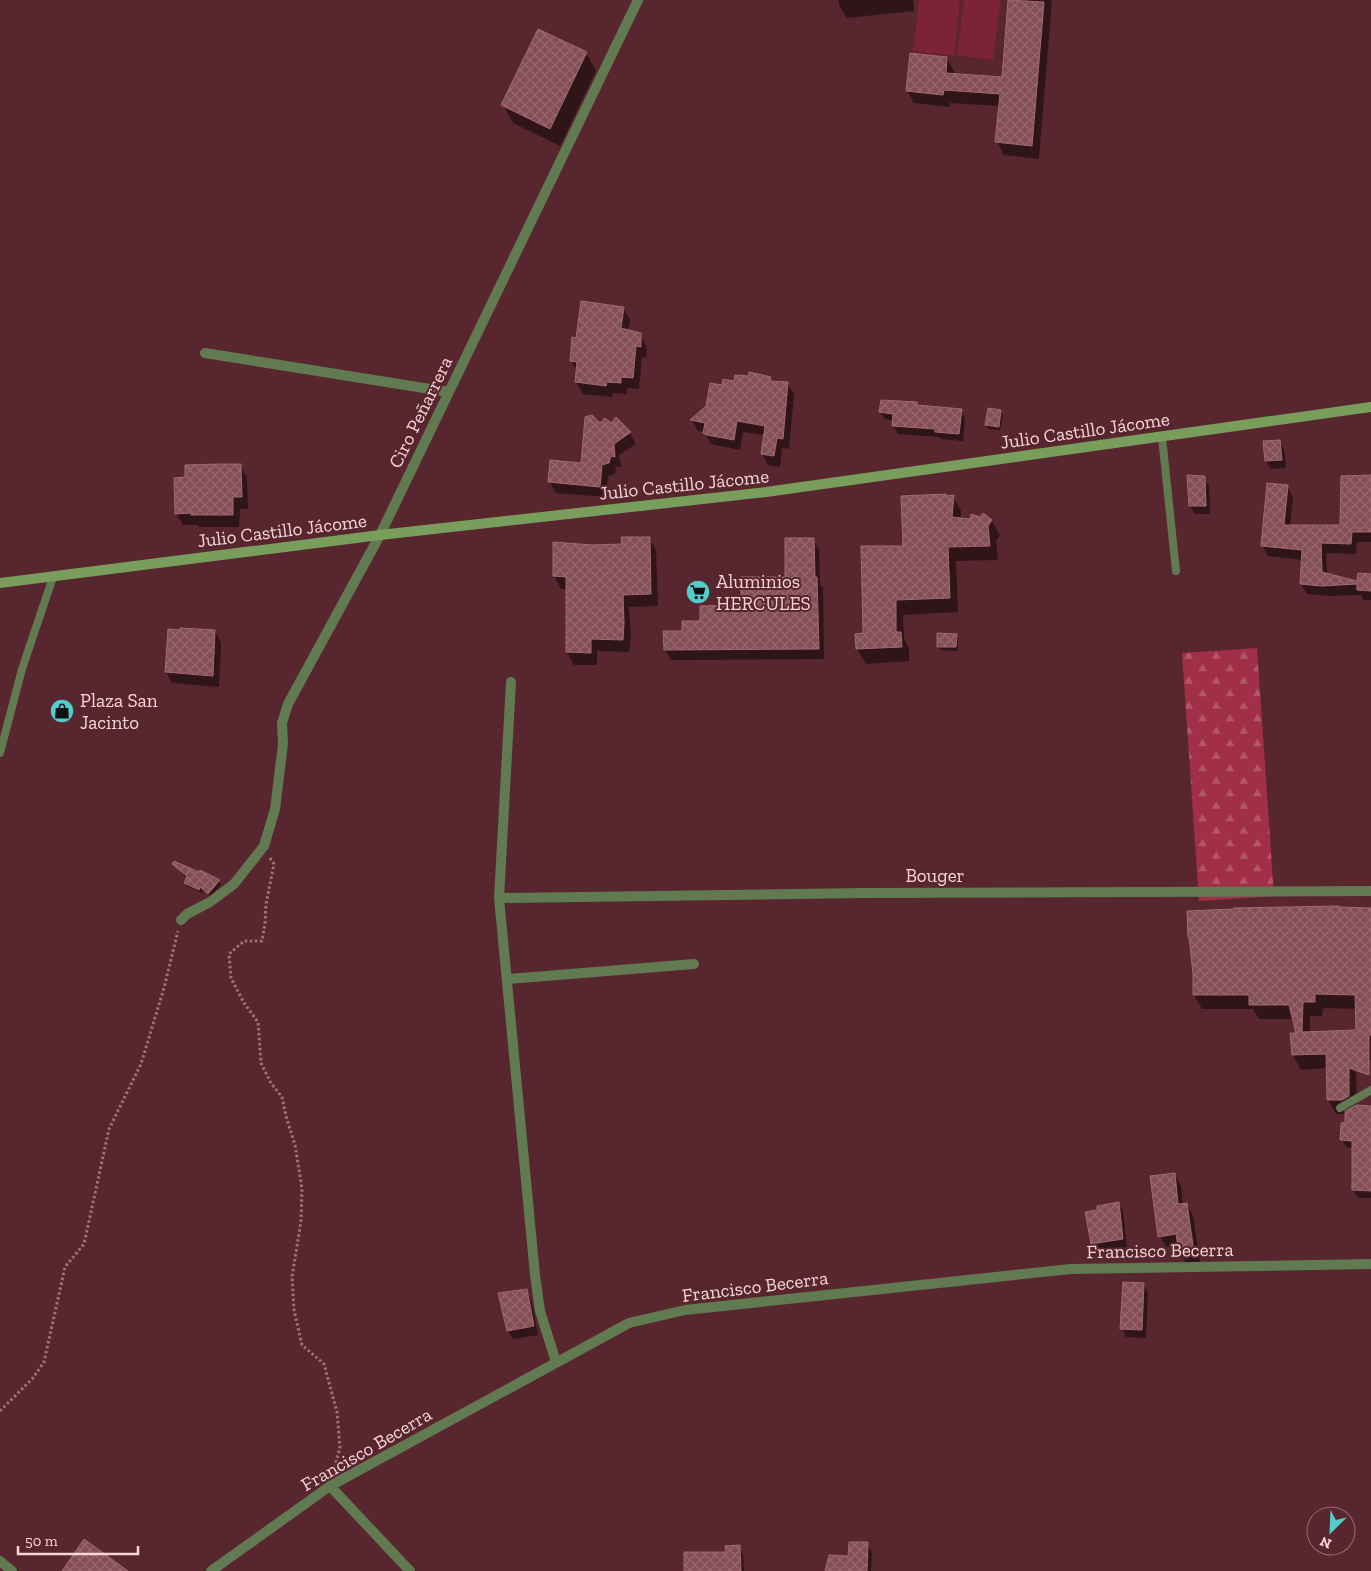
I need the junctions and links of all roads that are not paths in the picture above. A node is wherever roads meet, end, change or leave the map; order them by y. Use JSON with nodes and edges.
{"nodes":[{"id":1,"x":638,"y":0,"type":"edge"},
{"id":2,"x":205,"y":353,"type":"dead end"},
{"id":3,"x":449,"y":392,"type":"junction"},
{"id":4,"x":1371,"y":407,"type":"edge"},
{"id":5,"x":1162,"y":437,"type":"junction"},
{"id":6,"x":380,"y":535,"type":"junction"},
{"id":7,"x":1176,"y":571,"type":"dead end"},
{"id":8,"x":53,"y":577,"type":"junction"},
{"id":9,"x":0,"y":583,"type":"edge"},
{"id":10,"x":511,"y":682,"type":"dead end"},
{"id":11,"x":0,"y":753,"type":"edge"},
{"id":12,"x":1371,"y":891,"type":"edge"},
{"id":13,"x":499,"y":898,"type":"junction"},
{"id":14,"x":181,"y":920,"type":"road end"},
{"id":15,"x":694,"y":964,"type":"dead end"},
{"id":16,"x":507,"y":979,"type":"junction"},
{"id":17,"x":1371,"y":1090,"type":"edge"},
{"id":18,"x":1340,"y":1108,"type":"dead end"},
{"id":19,"x":1371,"y":1264,"type":"edge"},
{"id":20,"x":556,"y":1362,"type":"junction"},
{"id":21,"x":330,"y":1486,"type":"junction"},
{"id":22,"x":0,"y":1561,"type":"edge"},
{"id":23,"x":12,"y":1571,"type":"edge"},
{"id":24,"x":211,"y":1571,"type":"edge"},
{"id":25,"x":410,"y":1571,"type":"edge"}],
"edges":[{"from":1,"to":3,"type":"street","name":"Ciro Peñarrera"},
{"from":2,"to":3,"type":"street"},
{"from":3,"to":6,"type":"street","name":"Ciro Peñarrera"},
{"from":4,"to":5,"type":"main road","name":"Julio Castillo Jácome"},
{"from":5,"to":6,"type":"main road","name":"Julio Castillo Jácome"},
{"from":5,"to":7,"type":"lane"},
{"from":6,"to":8,"type":"main road","name":"Julio Castillo Jácome"},
{"from":6,"to":14,"type":"street","name":"Ciro Peñarrera"},
{"from":8,"to":9,"type":"main road","name":"Julio Castillo Jácome"},
{"from":8,"to":11,"type":"lane"},
{"from":10,"to":13,"type":"street"},
{"from":12,"to":13,"type":"street","name":"Bouger"},
{"from":13,"to":16,"type":"street"},
{"from":15,"to":16,"type":"street"},
{"from":16,"to":20,"type":"street"},
{"from":17,"to":18,"type":"lane"},
{"from":19,"to":20,"type":"street","name":"Francisco Becerra"},
{"from":20,"to":21,"type":"street","name":"Francisco Becerra"},
{"from":21,"to":24,"type":"street","name":"Francisco Becerra"},
{"from":21,"to":25,"type":"street"},
{"from":22,"to":23,"type":"street"}]}
